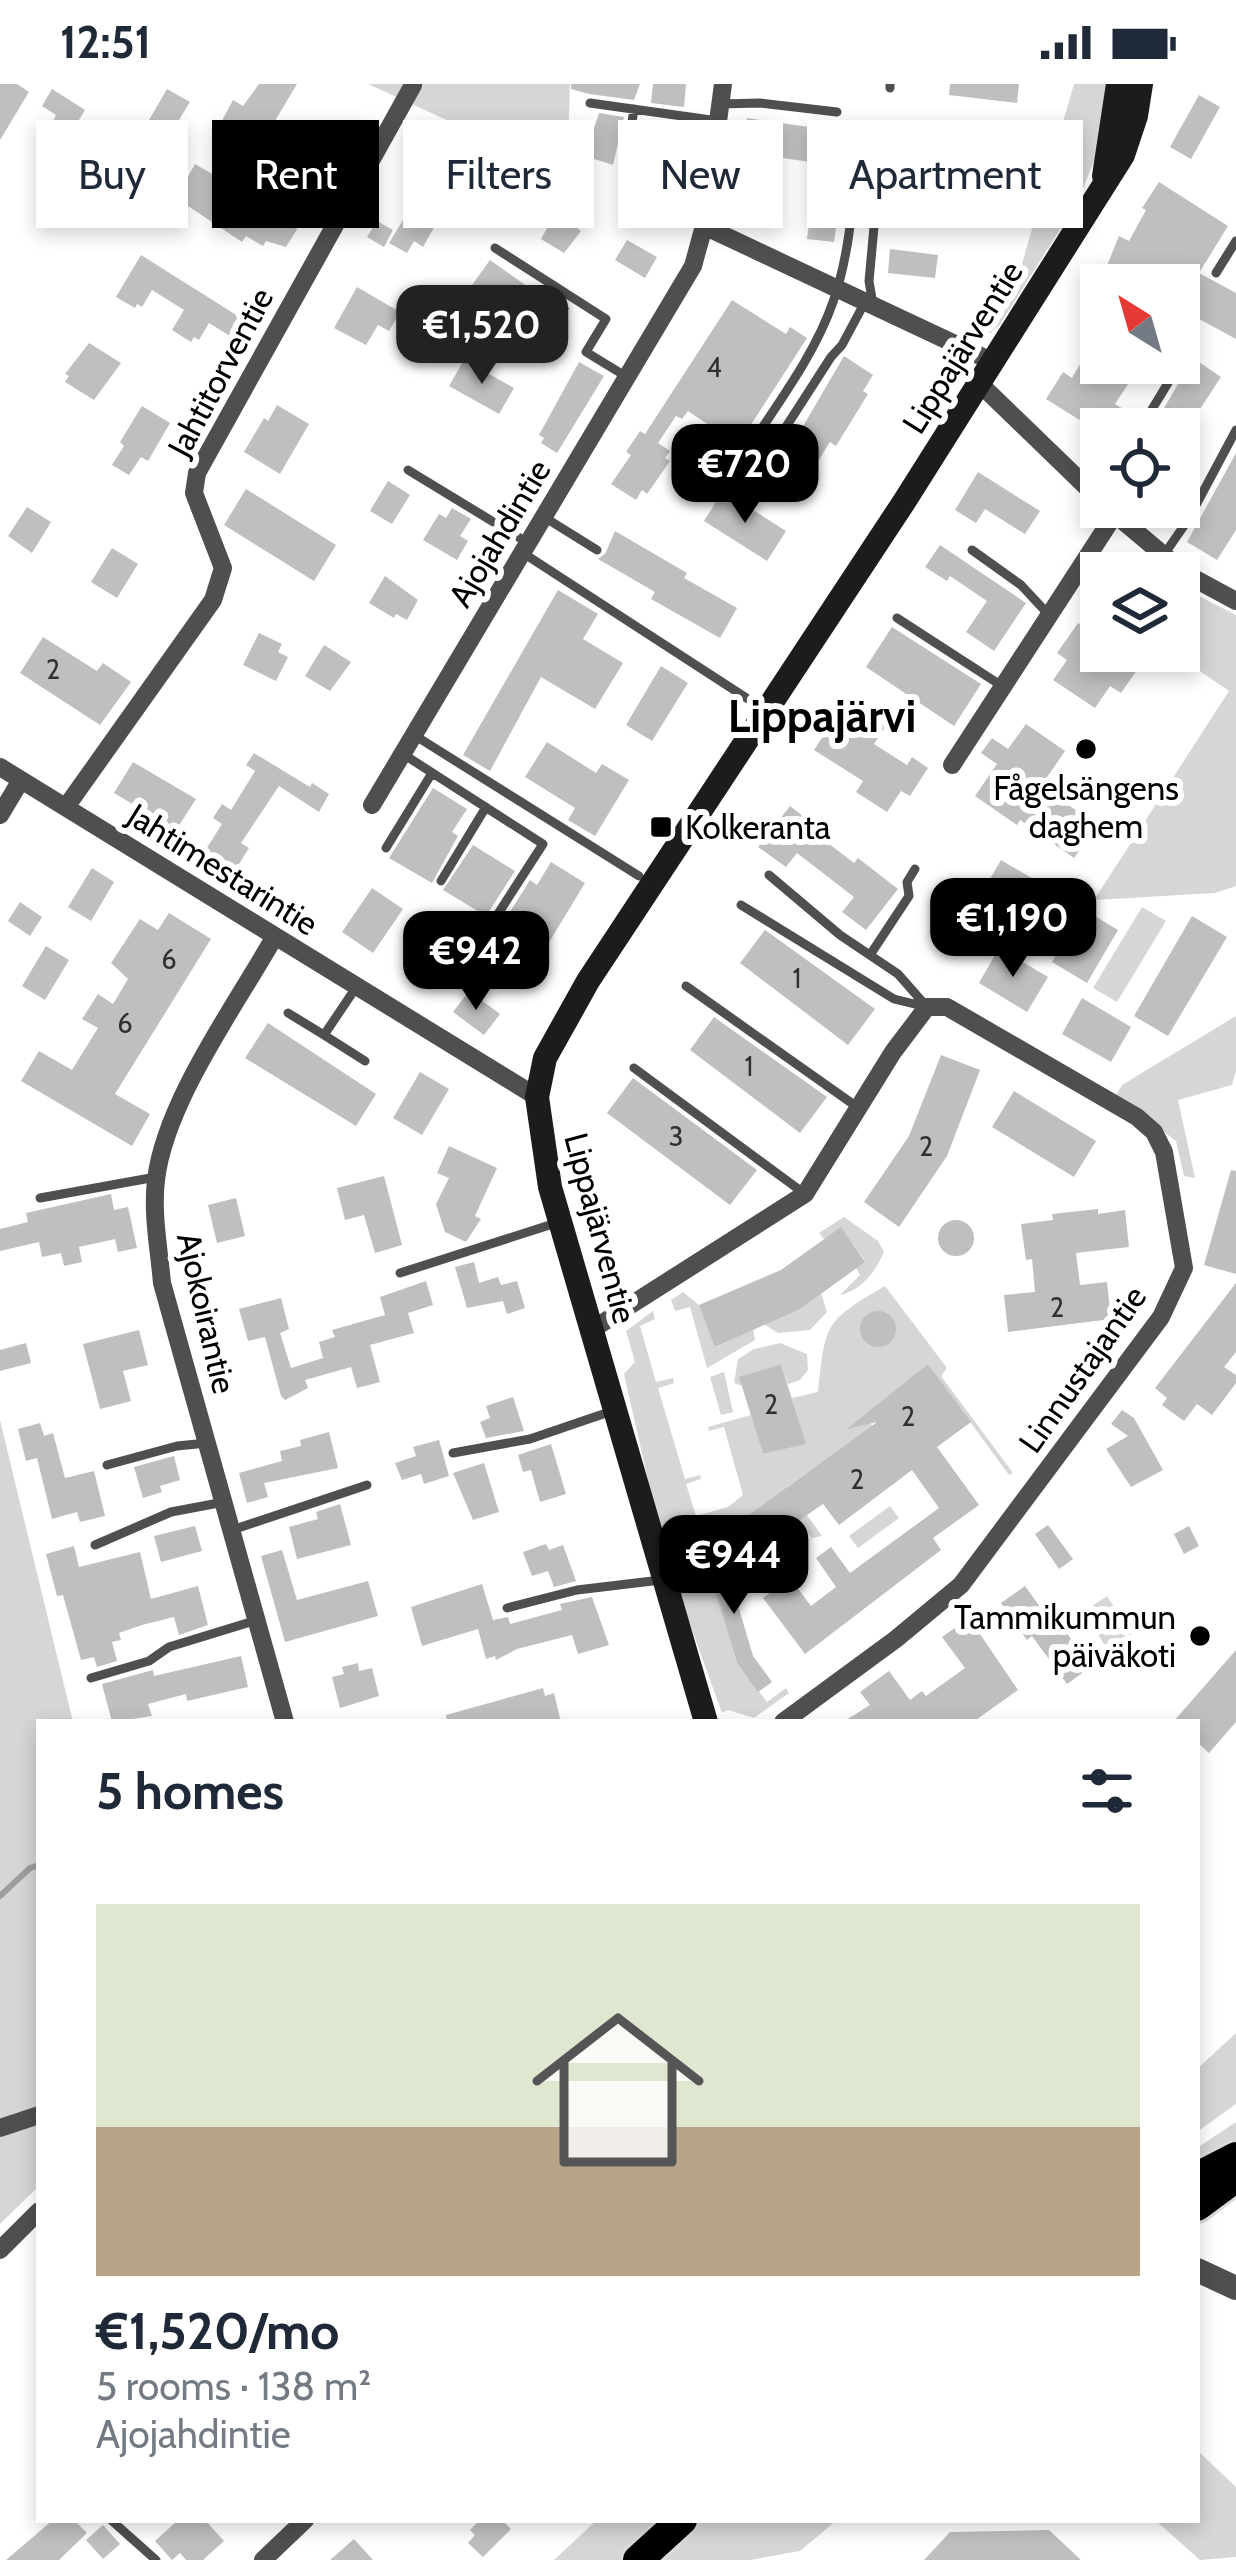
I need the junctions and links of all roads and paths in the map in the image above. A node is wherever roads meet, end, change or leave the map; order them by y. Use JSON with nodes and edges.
{"nodes":[{"id":1,"x":1118,"y":84,"type":"edge"},
{"id":2,"x":1141,"y":84,"type":"edge"},
{"id":3,"x":413,"y":85,"type":"edge"},
{"id":4,"x":590,"y":103,"type":"dead end"},
{"id":5,"x":720,"y":103,"type":"edge"},
{"id":6,"x":634,"y":109,"type":"junction"},
{"id":7,"x":837,"y":112,"type":"dead end"},
{"id":8,"x":632,"y":120,"type":"edge"},
{"id":9,"x":1104,"y":181,"type":"junction"},
{"id":10,"x":703,"y":228,"type":"edge"},
{"id":11,"x":708,"y":228,"type":"edge"},
{"id":12,"x":850,"y":228,"type":"edge"},
{"id":13,"x":874,"y":228,"type":"edge"},
{"id":14,"x":1236,"y":242,"type":"edge"},
{"id":15,"x":495,"y":248,"type":"dead end"},
{"id":16,"x":1216,"y":273,"type":"dead end"},
{"id":17,"x":837,"y":289,"type":"junction"},
{"id":18,"x":869,"y":303,"type":"junction"},
{"id":19,"x":984,"y":372,"type":"junction"},
{"id":20,"x":627,"y":377,"type":"junction"},
{"id":21,"x":1236,"y":430,"type":"edge"},
{"id":22,"x":762,"y":464,"type":"dead end"},
{"id":23,"x":738,"y":465,"type":"dead end"},
{"id":24,"x":408,"y":470,"type":"dead end"},
{"id":25,"x":1080,"y":475,"type":"edge"},
{"id":26,"x":544,"y":517,"type":"junction"},
{"id":27,"x":1091,"y":528,"type":"edge"},
{"id":28,"x":1133,"y":528,"type":"edge"},
{"id":29,"x":525,"y":548,"type":"junction"},
{"id":30,"x":597,"y":550,"type":"dead end"},
{"id":31,"x":972,"y":550,"type":"dead end"},
{"id":32,"x":1159,"y":552,"type":"edge"},
{"id":33,"x":1166,"y":552,"type":"edge"},
{"id":34,"x":1200,"y":579,"type":"edge"},
{"id":35,"x":1236,"y":601,"type":"edge"},
{"id":36,"x":1048,"y":614,"type":"junction"},
{"id":37,"x":897,"y":618,"type":"dead end"},
{"id":38,"x":1003,"y":686,"type":"junction"},
{"id":39,"x":748,"y":699,"type":"dead end"},
{"id":40,"x":414,"y":735,"type":"junction"},
{"id":41,"x":403,"y":754,"type":"junction"},
{"id":42,"x":952,"y":765,"type":"dead end"},
{"id":43,"x":0,"y":767,"type":"edge"},
{"id":44,"x":432,"y":772,"type":"junction"},
{"id":45,"x":21,"y":780,"type":"junction"},
{"id":46,"x":372,"y":805,"type":"dead end"},
{"id":47,"x":66,"y":807,"type":"junction"},
{"id":48,"x":486,"y":807,"type":"junction"},
{"id":49,"x":0,"y":815,"type":"edge"},
{"id":50,"x":386,"y":848,"type":"dead end"},
{"id":51,"x":915,"y":869,"type":"dead end"},
{"id":52,"x":769,"y":875,"type":"dead end"},
{"id":53,"x":639,"y":876,"type":"dead end"},
{"id":54,"x":442,"y":881,"type":"dead end"},
{"id":55,"x":741,"y":905,"type":"dead end"},
{"id":56,"x":494,"y":920,"type":"dead end"},
{"id":57,"x":275,"y":936,"type":"junction"},
{"id":58,"x":870,"y":955,"type":"junction"},
{"id":59,"x":357,"y":986,"type":"junction"},
{"id":60,"x":686,"y":986,"type":"dead end"},
{"id":61,"x":927,"y":1006,"type":"junction"},
{"id":62,"x":287,"y":1013,"type":"dead end"},
{"id":63,"x":324,"y":1035,"type":"junction"},
{"id":64,"x":365,"y":1061,"type":"dead end"},
{"id":65,"x":634,"y":1069,"type":"dead end"},
{"id":66,"x":537,"y":1097,"type":"junction"},
{"id":67,"x":860,"y":1109,"type":"junction"},
{"id":68,"x":156,"y":1177,"type":"junction"},
{"id":69,"x":806,"y":1194,"type":"junction"},
{"id":70,"x":40,"y":1198,"type":"dead end"},
{"id":71,"x":561,"y":1221,"type":"junction"},
{"id":72,"x":400,"y":1273,"type":"dead end"},
{"id":73,"x":593,"y":1329,"type":"junction"},
{"id":74,"x":615,"y":1410,"type":"junction"},
{"id":75,"x":207,"y":1443,"type":"junction"},
{"id":76,"x":453,"y":1453,"type":"dead end"},
{"id":77,"x":106,"y":1465,"type":"dead end"},
{"id":78,"x":367,"y":1485,"type":"dead end"},
{"id":79,"x":224,"y":1502,"type":"junction"},
{"id":80,"x":232,"y":1530,"type":"junction"},
{"id":81,"x":95,"y":1545,"type":"dead end"},
{"id":82,"x":662,"y":1580,"type":"junction"},
{"id":83,"x":507,"y":1608,"type":"dead end"},
{"id":84,"x":257,"y":1620,"type":"junction"},
{"id":85,"x":91,"y":1678,"type":"dead end"},
{"id":86,"x":284,"y":1719,"type":"edge"},
{"id":87,"x":705,"y":1719,"type":"edge"},
{"id":88,"x":787,"y":1719,"type":"edge"},
{"id":89,"x":36,"y":2116,"type":"edge"},
{"id":90,"x":0,"y":2128,"type":"edge"},
{"id":91,"x":1236,"y":2157,"type":"edge"},
{"id":92,"x":1200,"y":2175,"type":"edge"},
{"id":93,"x":1236,"y":2177,"type":"edge"},
{"id":94,"x":1200,"y":2204,"type":"edge"},
{"id":95,"x":36,"y":2215,"type":"edge"},
{"id":96,"x":0,"y":2250,"type":"edge"},
{"id":97,"x":1200,"y":2271,"type":"edge"},
{"id":98,"x":1236,"y":2288,"type":"edge"},
{"id":99,"x":114,"y":2523,"type":"edge"},
{"id":100,"x":302,"y":2523,"type":"edge"},
{"id":101,"x":679,"y":2523,"type":"edge"},
{"id":102,"x":156,"y":2560,"type":"edge"},
{"id":103,"x":263,"y":2560,"type":"edge"},
{"id":104,"x":638,"y":2560,"type":"edge"}],
"edges":[{"from":1,"to":9,"type":"main road","name":"Lippajärventie"},
{"from":2,"to":9,"type":"main road","name":"Lippajärventie"},
{"from":3,"to":47,"type":"street","name":"Jahtitorventie"},
{"from":4,"to":6,"type":"lane"},
{"from":5,"to":6,"type":"lane"},
{"from":5,"to":7,"type":"lane"},
{"from":6,"to":8,"type":"lane"},
{"from":9,"to":19,"type":"main road","name":"Lippajärventie"},
{"from":10,"to":20,"type":"street","name":"Ajojahdintie"},
{"from":11,"to":17,"type":"street"},
{"from":12,"to":17,"type":"lane"},
{"from":13,"to":18,"type":"lane"},
{"from":14,"to":16,"type":"lane"},
{"from":15,"to":20,"type":"lane"},
{"from":17,"to":18,"type":"street"},
{"from":17,"to":23,"type":"lane"},
{"from":18,"to":19,"type":"street"},
{"from":18,"to":22,"type":"lane"},
{"from":19,"to":25,"type":"street"},
{"from":19,"to":66,"type":"main road","name":"Lippajärventie"},
{"from":20,"to":26,"type":"street","name":"Ajojahdintie"},
{"from":21,"to":33,"type":"lane"},
{"from":24,"to":29,"type":"lane"},
{"from":26,"to":29,"type":"street","name":"Ajojahdintie"},
{"from":26,"to":30,"type":"lane"},
{"from":27,"to":36,"type":"street"},
{"from":28,"to":32,"type":"street"},
{"from":29,"to":39,"type":"lane"},
{"from":29,"to":40,"type":"street","name":"Ajojahdintie"},
{"from":31,"to":36,"type":"lane"},
{"from":34,"to":35,"type":"street"},
{"from":36,"to":38,"type":"street"},
{"from":37,"to":38,"type":"lane"},
{"from":38,"to":42,"type":"street"},
{"from":40,"to":41,"type":"street","name":"Ajojahdintie"},
{"from":40,"to":53,"type":"lane"},
{"from":41,"to":44,"type":"lane"},
{"from":41,"to":46,"type":"street","name":"Ajojahdintie"},
{"from":43,"to":45,"type":"street","name":"Jahtimestarintie"},
{"from":44,"to":48,"type":"lane"},
{"from":44,"to":50,"type":"lane"},
{"from":45,"to":47,"type":"street","name":"Jahtimestarintie"},
{"from":45,"to":49,"type":"street"},
{"from":47,"to":57,"type":"street","name":"Jahtimestarintie"},
{"from":48,"to":54,"type":"lane"},
{"from":48,"to":56,"type":"lane"},
{"from":51,"to":58,"type":"lane"},
{"from":52,"to":58,"type":"lane"},
{"from":55,"to":61,"type":"lane"},
{"from":57,"to":59,"type":"street","name":"Jahtimestarintie"},
{"from":57,"to":68,"type":"street","name":"Ajokoirantie"},
{"from":58,"to":61,"type":"lane"},
{"from":59,"to":63,"type":"lane"},
{"from":59,"to":66,"type":"street","name":"Jahtimestarintie"},
{"from":60,"to":67,"type":"lane"},
{"from":61,"to":67,"type":"street"},
{"from":61,"to":88,"type":"street","name":"Linnustajantie"},
{"from":62,"to":63,"type":"lane"},
{"from":63,"to":64,"type":"lane"},
{"from":65,"to":69,"type":"lane"},
{"from":66,"to":71,"type":"main road","name":"Lippajärventie"},
{"from":67,"to":69,"type":"street"},
{"from":68,"to":70,"type":"lane"},
{"from":68,"to":75,"type":"street","name":"Ajokoirantie"},
{"from":69,"to":73,"type":"street"},
{"from":71,"to":72,"type":"lane"},
{"from":71,"to":73,"type":"main road","name":"Lippajärventie"},
{"from":73,"to":74,"type":"main road","name":"Lippajärventie"},
{"from":74,"to":76,"type":"lane"},
{"from":74,"to":82,"type":"main road","name":"Lippajärventie"},
{"from":75,"to":77,"type":"lane"},
{"from":75,"to":79,"type":"street","name":"Ajokoirantie"},
{"from":78,"to":80,"type":"lane"},
{"from":79,"to":80,"type":"street","name":"Ajokoirantie"},
{"from":79,"to":81,"type":"lane"},
{"from":80,"to":84,"type":"street","name":"Ajokoirantie"},
{"from":82,"to":83,"type":"lane"},
{"from":82,"to":87,"type":"main road","name":"Lippajärventie"},
{"from":84,"to":85,"type":"lane"},
{"from":84,"to":86,"type":"street","name":"Ajokoirantie"},
{"from":89,"to":90,"type":"street"},
{"from":91,"to":92,"type":"main road"},
{"from":93,"to":94,"type":"main road"},
{"from":95,"to":96,"type":"street"},
{"from":97,"to":98,"type":"street"},
{"from":99,"to":102,"type":"lane"},
{"from":100,"to":103,"type":"street"},
{"from":101,"to":104,"type":"main road"}]}
